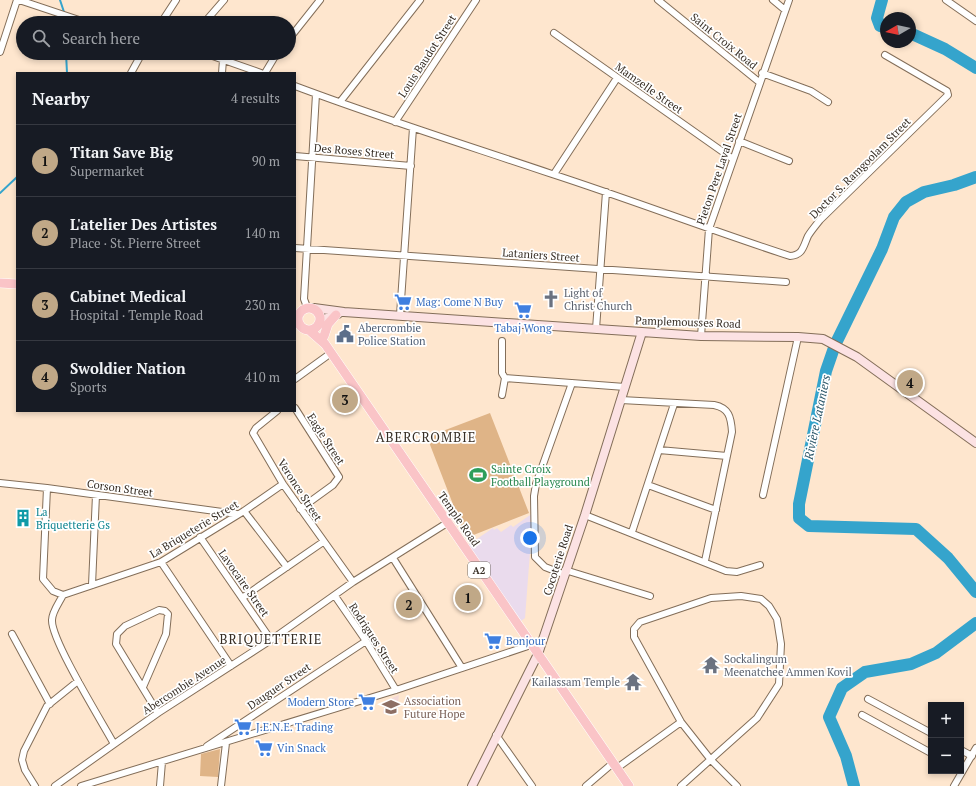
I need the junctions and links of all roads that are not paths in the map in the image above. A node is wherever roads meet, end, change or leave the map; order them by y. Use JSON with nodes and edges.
{"nodes":[{"id":1,"x":18,"y":0,"type":"edge"},
{"id":2,"x":176,"y":0,"type":"edge"},
{"id":3,"x":224,"y":0,"type":"edge"},
{"id":4,"x":320,"y":0,"type":"edge"},
{"id":5,"x":420,"y":0,"type":"edge"},
{"id":6,"x":476,"y":0,"type":"edge"},
{"id":7,"x":658,"y":0,"type":"edge"},
{"id":8,"x":773,"y":0,"type":"edge"},
{"id":9,"x":789,"y":0,"type":"edge"},
{"id":10,"x":946,"y":0,"type":"edge"},
{"id":11,"x":785,"y":10,"type":"junction"},
{"id":12,"x":66,"y":16,"type":"edge"},
{"id":13,"x":166,"y":16,"type":"edge"},
{"id":14,"x":210,"y":16,"type":"edge"},
{"id":15,"x":976,"y":21,"type":"edge"},
{"id":16,"x":296,"y":30,"type":"edge"},
{"id":17,"x":554,"y":33,"type":"dead end"},
{"id":18,"x":0,"y":52,"type":"edge"},
{"id":19,"x":885,"y":55,"type":"dead end"},
{"id":20,"x":138,"y":60,"type":"edge"},
{"id":21,"x":223,"y":60,"type":"joint"},
{"id":22,"x":273,"y":60,"type":"edge"},
{"id":23,"x":132,"y":72,"type":"edge"},
{"id":24,"x":222,"y":72,"type":"edge"},
{"id":25,"x":259,"y":72,"type":"edge"},
{"id":26,"x":266,"y":72,"type":"edge"},
{"id":27,"x":762,"y":73,"type":"junction"},
{"id":28,"x":617,"y":78,"type":"junction"},
{"id":29,"x":759,"y":82,"type":"junction"},
{"id":30,"x":296,"y":86,"type":"edge"},
{"id":31,"x":316,"y":94,"type":"junction"},
{"id":32,"x":340,"y":102,"type":"junction"},
{"id":33,"x":828,"y":102,"type":"dead end"},
{"id":34,"x":396,"y":122,"type":"junction"},
{"id":35,"x":413,"y":128,"type":"junction"},
{"id":36,"x":739,"y":141,"type":"junction"},
{"id":37,"x":296,"y":156,"type":"edge"},
{"id":38,"x":313,"y":157,"type":"junction"},
{"id":39,"x":733,"y":158,"type":"junction"},
{"id":40,"x":789,"y":161,"type":"dead end"},
{"id":41,"x":411,"y":166,"type":"junction"},
{"id":42,"x":554,"y":174,"type":"junction"},
{"id":43,"x":606,"y":192,"type":"junction"},
{"id":44,"x":708,"y":229,"type":"junction"},
{"id":45,"x":296,"y":248,"type":"edge"},
{"id":46,"x":307,"y":249,"type":"junction"},
{"id":47,"x":405,"y":255,"type":"junction"},
{"id":48,"x":600,"y":269,"type":"junction"},
{"id":49,"x":705,"y":276,"type":"junction"},
{"id":50,"x":786,"y":282,"type":"dead end"},
{"id":51,"x":0,"y":283,"type":"edge"},
{"id":52,"x":16,"y":284,"type":"edge"},
{"id":53,"x":304,"y":309,"type":"edge"},
{"id":54,"x":340,"y":314,"type":"junction"},
{"id":55,"x":400,"y":315,"type":"junction"},
{"id":56,"x":320,"y":322,"type":"junction"},
{"id":57,"x":298,"y":325,"type":"edge"},
{"id":58,"x":596,"y":329,"type":"junction"},
{"id":59,"x":309,"y":330,"type":"junction"},
{"id":60,"x":642,"y":332,"type":"junction"},
{"id":61,"x":701,"y":336,"type":"junction"},
{"id":62,"x":798,"y":337,"type":"junction"},
{"id":63,"x":325,"y":340,"type":"junction"},
{"id":64,"x":502,"y":341,"type":"dead end"},
{"id":65,"x":331,"y":353,"type":"junction"},
{"id":66,"x":296,"y":378,"type":"edge"},
{"id":67,"x":505,"y":378,"type":"junction"},
{"id":68,"x":572,"y":383,"type":"junction"},
{"id":69,"x":625,"y":387,"type":"junction"},
{"id":70,"x":502,"y":395,"type":"dead end"},
{"id":71,"x":621,"y":400,"type":"junction"},
{"id":72,"x":674,"y":404,"type":"junction"},
{"id":73,"x":296,"y":410,"type":"edge"},
{"id":74,"x":276,"y":412,"type":"edge"},
{"id":75,"x":976,"y":443,"type":"edge"},
{"id":76,"x":659,"y":450,"type":"junction"},
{"id":77,"x":727,"y":456,"type":"junction"},
{"id":78,"x":0,"y":483,"type":"edge"},
{"id":79,"x":283,"y":484,"type":"junction"},
{"id":80,"x":648,"y":485,"type":"junction"},
{"id":81,"x":47,"y":488,"type":"junction"},
{"id":82,"x":96,"y":495,"type":"junction"},
{"id":83,"x":763,"y":495,"type":"dead end"},
{"id":84,"x":300,"y":509,"type":"junction"},
{"id":85,"x":716,"y":510,"type":"junction"},
{"id":86,"x":244,"y":511,"type":"junction"},
{"id":87,"x":237,"y":514,"type":"junction"},
{"id":88,"x":584,"y":515,"type":"junction"},
{"id":89,"x":447,"y":523,"type":"junction"},
{"id":90,"x":632,"y":532,"type":"junction"},
{"id":91,"x":200,"y":537,"type":"junction"},
{"id":92,"x":323,"y":542,"type":"junction"},
{"id":93,"x":394,"y":558,"type":"junction"},
{"id":94,"x":705,"y":561,"type":"junction"},
{"id":95,"x":161,"y":562,"type":"junction"},
{"id":96,"x":760,"y":565,"type":"dead end"},
{"id":97,"x":287,"y":567,"type":"junction"},
{"id":98,"x":564,"y":572,"type":"junction"},
{"id":99,"x":353,"y":582,"type":"junction"},
{"id":100,"x":92,"y":585,"type":"junction"},
{"id":101,"x":63,"y":595,"type":"junction"},
{"id":102,"x":335,"y":596,"type":"junction"},
{"id":103,"x":650,"y":596,"type":"dead end"},
{"id":104,"x":242,"y":598,"type":"junction"},
{"id":105,"x":12,"y":634,"type":"dead end"},
{"id":106,"x":271,"y":640,"type":"junction"},
{"id":107,"x":366,"y":640,"type":"junction"},
{"id":108,"x":531,"y":645,"type":"junction"},
{"id":109,"x":538,"y":654,"type":"junction"},
{"id":110,"x":231,"y":666,"type":"junction"},
{"id":111,"x":462,"y":668,"type":"junction"},
{"id":112,"x":78,"y":681,"type":"junction"},
{"id":113,"x":143,"y":687,"type":"junction"},
{"id":114,"x":396,"y":690,"type":"junction"},
{"id":115,"x":868,"y":699,"type":"dead end"},
{"id":116,"x":50,"y":704,"type":"junction"},
{"id":117,"x":158,"y":713,"type":"junction"},
{"id":118,"x":862,"y":715,"type":"dead end"},
{"id":119,"x":681,"y":722,"type":"junction"},
{"id":120,"x":928,"y":731,"type":"edge"},
{"id":121,"x":496,"y":735,"type":"junction"},
{"id":122,"x":226,"y":743,"type":"junction"},
{"id":123,"x":114,"y":744,"type":"junction"},
{"id":124,"x":976,"y":748,"type":"edge"},
{"id":125,"x":204,"y":749,"type":"junction"},
{"id":126,"x":928,"y":752,"type":"edge"},
{"id":127,"x":964,"y":752,"type":"edge"},
{"id":128,"x":972,"y":756,"type":"junction"},
{"id":129,"x":711,"y":760,"type":"junction"},
{"id":130,"x":162,"y":762,"type":"junction"},
{"id":131,"x":615,"y":766,"type":"junction"},
{"id":132,"x":964,"y":767,"type":"edge"},
{"id":133,"x":960,"y":774,"type":"edge"},
{"id":134,"x":94,"y":784,"type":"edge"},
{"id":135,"x":35,"y":786,"type":"edge"},
{"id":136,"x":55,"y":786,"type":"edge"},
{"id":137,"x":81,"y":786,"type":"edge"},
{"id":138,"x":160,"y":786,"type":"edge"},
{"id":139,"x":221,"y":786,"type":"edge"},
{"id":140,"x":472,"y":786,"type":"edge"},
{"id":141,"x":532,"y":786,"type":"edge"},
{"id":142,"x":586,"y":786,"type":"edge"},
{"id":143,"x":629,"y":786,"type":"edge"},
{"id":144,"x":680,"y":786,"type":"edge"},
{"id":145,"x":737,"y":786,"type":"edge"},
{"id":146,"x":954,"y":786,"type":"edge"}],
"edges":[{"from":1,"to":12,"type":"street"},
{"from":1,"to":18,"type":"street"},
{"from":2,"to":13,"type":"street"},
{"from":3,"to":14,"type":"street"},
{"from":4,"to":16,"type":"street"},
{"from":5,"to":32,"type":"street"},
{"from":6,"to":34,"type":"street","name":"Louis Baudot Street"},
{"from":7,"to":29,"type":"street","name":"Saint Croix Road"},
{"from":8,"to":11,"type":"street"},
{"from":9,"to":11,"type":"street","name":"Pieton Pere Laval Street"},
{"from":10,"to":15,"type":"street"},
{"from":11,"to":27,"type":"street","name":"Pieton Pere Laval Street"},
{"from":17,"to":28,"type":"street","name":"Mamzelle Street"},
{"from":19,"to":44,"type":"street","name":"Doctor S. Ramgoolam Street"},
{"from":20,"to":23,"type":"street"},
{"from":21,"to":24,"type":"street"},
{"from":21,"to":25,"type":"street"},
{"from":22,"to":26,"type":"street"},
{"from":27,"to":29,"type":"street","name":"Pieton Pere Laval Street"},
{"from":27,"to":33,"type":"street"},
{"from":28,"to":39,"type":"street","name":"Mamzelle Street"},
{"from":28,"to":42,"type":"street"},
{"from":29,"to":36,"type":"street","name":"Pieton Pere Laval Street"},
{"from":30,"to":31,"type":"street"},
{"from":31,"to":32,"type":"street"},
{"from":31,"to":38,"type":"street"},
{"from":32,"to":34,"type":"street"},
{"from":34,"to":35,"type":"street"},
{"from":35,"to":41,"type":"street"},
{"from":35,"to":42,"type":"street"},
{"from":36,"to":39,"type":"street","name":"Pieton Pere Laval Street"},
{"from":36,"to":40,"type":"street"},
{"from":37,"to":38,"type":"street","name":"Des Roses Street"},
{"from":38,"to":41,"type":"street","name":"Des Roses Street"},
{"from":38,"to":46,"type":"street"},
{"from":39,"to":44,"type":"street","name":"Pieton Pere Laval Street"},
{"from":41,"to":47,"type":"street"},
{"from":42,"to":43,"type":"street"},
{"from":43,"to":44,"type":"street"},
{"from":43,"to":48,"type":"street"},
{"from":44,"to":49,"type":"street","name":"Pieton Pere Laval Street"},
{"from":45,"to":46,"type":"street","name":"Lataniers Street"},
{"from":46,"to":47,"type":"street","name":"Lataniers Street"},
{"from":46,"to":53,"type":"street"},
{"from":47,"to":48,"type":"street","name":"Lataniers Street"},
{"from":47,"to":55,"type":"street"},
{"from":48,"to":49,"type":"street","name":"Lataniers Street"},
{"from":48,"to":58,"type":"street"},
{"from":49,"to":50,"type":"street","name":"Lataniers Street"},
{"from":49,"to":61,"type":"street","name":"Pieton Pere Laval Street"},
{"from":51,"to":52,"type":"main road"},
{"from":53,"to":54,"type":"main road","name":"Pamplemousses Road"},
{"from":53,"to":56,"type":"main road","number":"A2"},
{"from":53,"to":57,"type":"main road","number":"A2"},
{"from":54,"to":55,"type":"main road","name":"Pamplemousses Road"},
{"from":54,"to":56,"type":"main road"},
{"from":54,"to":63,"type":"main road"},
{"from":55,"to":58,"type":"main road","name":"Pamplemousses Road"},
{"from":56,"to":59,"type":"main road"},
{"from":56,"to":63,"type":"main road","name":"Temple Road","number":"A2"},
{"from":57,"to":59,"type":"main road","number":"A2"},
{"from":58,"to":60,"type":"main road","name":"Pamplemousses Road"},
{"from":59,"to":63,"type":"main road","name":"Temple Road","number":"A2"},
{"from":60,"to":61,"type":"main road","name":"Pamplemousses Road"},
{"from":60,"to":69,"type":"main road","name":"Cocoterie Road"},
{"from":61,"to":62,"type":"main road","name":"Pamplemousses Road"},
{"from":62,"to":75,"type":"main road","name":"Pamplemousses Road"},
{"from":62,"to":83,"type":"street"},
{"from":63,"to":65,"type":"main road","name":"Temple Road","number":"A2"},
{"from":64,"to":67,"type":"street"},
{"from":65,"to":66,"type":"street"},
{"from":65,"to":89,"type":"main road","name":"Temple Road","number":"A2"},
{"from":67,"to":68,"type":"street"},
{"from":67,"to":70,"type":"street"},
{"from":68,"to":69,"type":"street"},
{"from":68,"to":98,"type":"street"},
{"from":69,"to":71,"type":"main road","name":"Cocoterie Road"},
{"from":71,"to":72,"type":"street"},
{"from":71,"to":88,"type":"main road","name":"Cocoterie Road"},
{"from":72,"to":76,"type":"street"},
{"from":72,"to":77,"type":"street"},
{"from":73,"to":84,"type":"street","name":"Eagle Street"},
{"from":74,"to":79,"type":"street","name":"Veronce Street"},
{"from":76,"to":77,"type":"street"},
{"from":76,"to":80,"type":"street"},
{"from":77,"to":85,"type":"street"},
{"from":78,"to":81,"type":"street","name":"Corson Street"},
{"from":79,"to":84,"type":"street","name":"Veronce Street"},
{"from":79,"to":86,"type":"street","name":"La Briqueterie Street"},
{"from":80,"to":85,"type":"street"},
{"from":80,"to":90,"type":"street"},
{"from":81,"to":82,"type":"street","name":"Corson Street"},
{"from":81,"to":101,"type":"street"},
{"from":82,"to":87,"type":"street","name":"Corson Street"},
{"from":82,"to":100,"type":"street"},
{"from":84,"to":92,"type":"street","name":"Veronce Street"},
{"from":85,"to":94,"type":"street"},
{"from":86,"to":87,"type":"street","name":"La Briqueterie Street"},
{"from":86,"to":97,"type":"street"},
{"from":87,"to":91,"type":"street","name":"La Briqueterie Street"},
{"from":88,"to":90,"type":"street"},
{"from":88,"to":98,"type":"main road","name":"Cocoterie Road"},
{"from":89,"to":93,"type":"street","name":"Abercombie Avenue"},
{"from":89,"to":108,"type":"main road","name":"Temple Road","number":"A2"},
{"from":90,"to":94,"type":"street"},
{"from":91,"to":95,"type":"street","name":"La Briqueterie Street"},
{"from":91,"to":104,"type":"street","name":"Lavocaire Street"},
{"from":92,"to":97,"type":"street"},
{"from":92,"to":99,"type":"street","name":"Veronce Street"},
{"from":93,"to":99,"type":"street","name":"Abercombie Avenue"},
{"from":93,"to":111,"type":"street"},
{"from":94,"to":96,"type":"street"},
{"from":95,"to":100,"type":"street","name":"La Briqueterie Street"},
{"from":95,"to":110,"type":"street"},
{"from":97,"to":104,"type":"street"},
{"from":98,"to":103,"type":"street"},
{"from":98,"to":109,"type":"main road","name":"Cocoterie Road"},
{"from":99,"to":102,"type":"street","name":"Abercombie Avenue"},
{"from":100,"to":101,"type":"street","name":"La Briqueterie Street"},
{"from":101,"to":112,"type":"street"},
{"from":102,"to":106,"type":"street","name":"Abercombie Avenue"},
{"from":102,"to":107,"type":"street","name":"Rodrigues Street"},
{"from":104,"to":106,"type":"street","name":"Lavocaire Street"},
{"from":105,"to":116,"type":"street"},
{"from":106,"to":110,"type":"street","name":"Abercombie Avenue"},
{"from":107,"to":114,"type":"street","name":"Rodrigues Street"},
{"from":107,"to":125,"type":"street","name":"Dauguer Street"},
{"from":108,"to":109,"type":"main road","name":"Temple Road","number":"A2"},
{"from":108,"to":111,"type":"street"},
{"from":109,"to":121,"type":"main road","name":"Cocoterie Road"},
{"from":109,"to":131,"type":"main road","name":"Temple Road","number":"A2"},
{"from":110,"to":117,"type":"street","name":"Abercombie Avenue"},
{"from":111,"to":114,"type":"street"},
{"from":112,"to":116,"type":"street"},
{"from":112,"to":123,"type":"street"},
{"from":113,"to":113,"type":"street"},
{"from":113,"to":117,"type":"street"},
{"from":114,"to":122,"type":"street"},
{"from":115,"to":120,"type":"street"},
{"from":116,"to":135,"type":"street"},
{"from":117,"to":123,"type":"street","name":"Abercombie Avenue"},
{"from":118,"to":126,"type":"street"},
{"from":119,"to":129,"type":"street"},
{"from":119,"to":129,"type":"street"},
{"from":119,"to":131,"type":"street"},
{"from":121,"to":140,"type":"main road","name":"Cocoterie Road"},
{"from":121,"to":141,"type":"street"},
{"from":122,"to":125,"type":"street"},
{"from":122,"to":139,"type":"street"},
{"from":123,"to":136,"type":"street","name":"Abercombie Avenue"},
{"from":124,"to":128,"type":"street"},
{"from":125,"to":130,"type":"street"},
{"from":127,"to":128,"type":"street"},
{"from":128,"to":132,"type":"street"},
{"from":129,"to":144,"type":"street"},
{"from":129,"to":145,"type":"street"},
{"from":130,"to":134,"type":"street"},
{"from":130,"to":138,"type":"street"},
{"from":131,"to":142,"type":"street"},
{"from":131,"to":143,"type":"main road","name":"Temple Road","number":"A2"},
{"from":133,"to":146,"type":"street"},
{"from":134,"to":137,"type":"street"}]}
